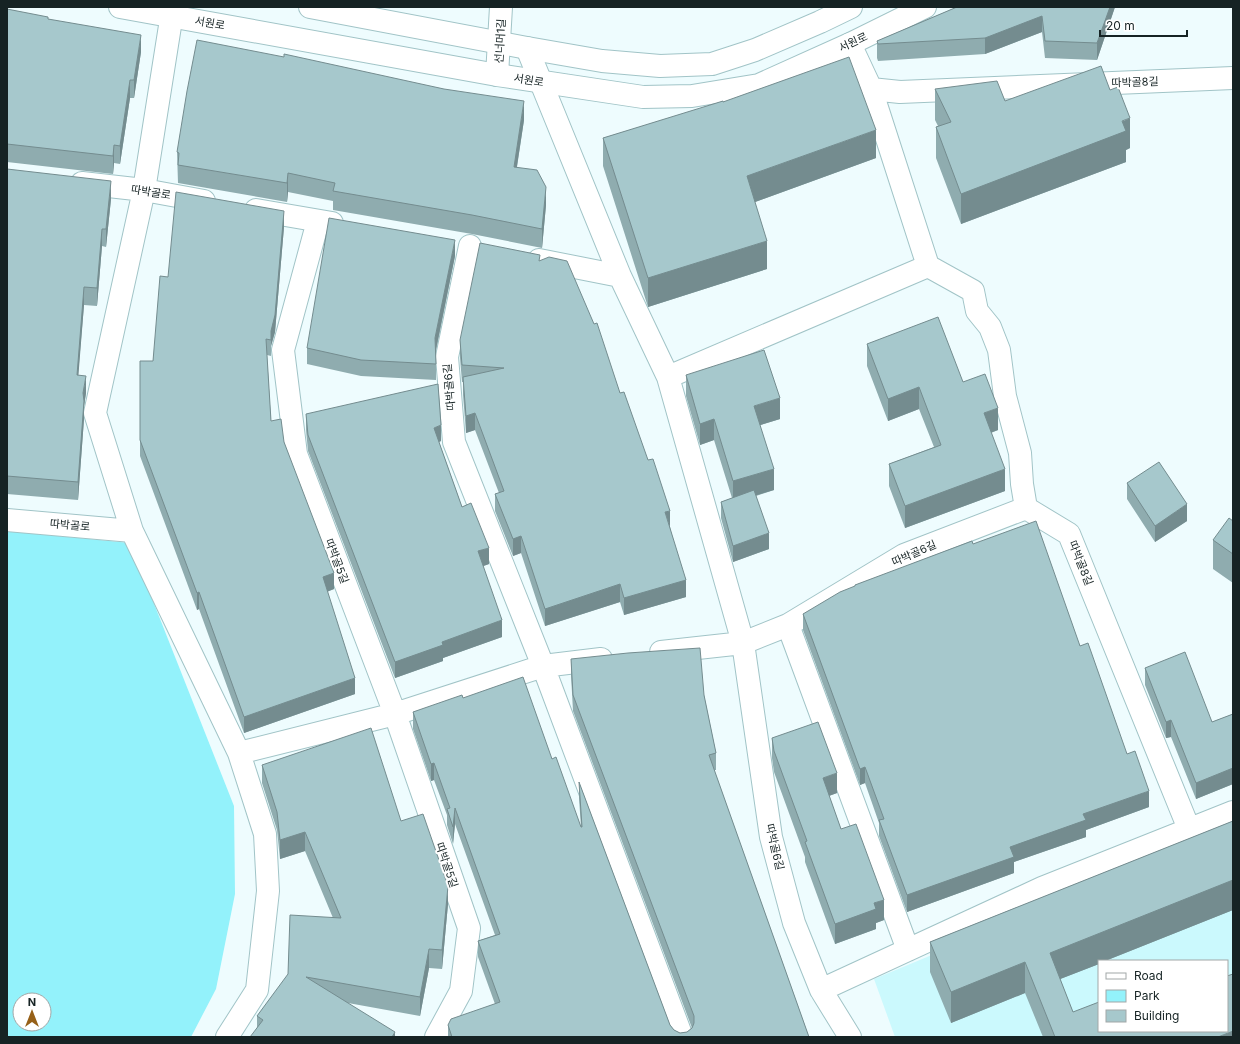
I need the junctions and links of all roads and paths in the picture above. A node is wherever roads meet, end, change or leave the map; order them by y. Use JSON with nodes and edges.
{"nodes":[{"id":1,"x":120,"y":7,"type":"edge"},
{"id":2,"x":310,"y":7,"type":"edge"},
{"id":3,"x":501,"y":7,"type":"edge"},
{"id":4,"x":851,"y":7,"type":"edge"},
{"id":5,"x":925,"y":7,"type":"edge"},
{"id":6,"x":172,"y":12,"type":"edge"},
{"id":7,"x":500,"y":43,"type":"junction"},
{"id":8,"x":850,"y":44,"type":"junction"},
{"id":9,"x":527,"y":48,"type":"junction"},
{"id":10,"x":497,"y":75,"type":"junction"},
{"id":11,"x":1233,"y":78,"type":"edge"},
{"id":12,"x":541,"y":82,"type":"junction"},
{"id":13,"x":871,"y":89,"type":"junction"},
{"id":14,"x":60,"y":180,"type":"edge"},
{"id":15,"x":144,"y":190,"type":"junction"},
{"id":16,"x":318,"y":221,"type":"junction"},
{"id":17,"x":348,"y":226,"type":"edge"},
{"id":18,"x":447,"y":242,"type":"edge"},
{"id":19,"x":470,"y":246,"type":"junction"},
{"id":20,"x":492,"y":250,"type":"edge"},
{"id":21,"x":522,"y":256,"type":"edge"},
{"id":22,"x":928,"y":266,"type":"junction"},
{"id":23,"x":620,"y":276,"type":"junction"},
{"id":24,"x":668,"y":377,"type":"junction"},
{"id":25,"x":1026,"y":508,"type":"junction"},
{"id":26,"x":7,"y":520,"type":"edge"},
{"id":27,"x":132,"y":531,"type":"junction"},
{"id":28,"x":788,"y":625,"type":"junction"},
{"id":29,"x":743,"y":642,"type":"junction"},
{"id":30,"x":643,"y":654,"type":"edge"},
{"id":31,"x":620,"y":657,"type":"edge"},
{"id":32,"x":543,"y":666,"type":"junction"},
{"id":33,"x":395,"y":714,"type":"junction"},
{"id":34,"x":239,"y":753,"type":"junction"},
{"id":35,"x":1233,"y":812,"type":"edge"},
{"id":36,"x":1189,"y":829,"type":"junction"},
{"id":37,"x":908,"y":950,"type":"junction"},
{"id":38,"x":821,"y":990,"type":"junction"},
{"id":39,"x":227,"y":1037,"type":"edge"},
{"id":40,"x":436,"y":1037,"type":"edge"},
{"id":41,"x":682,"y":1037,"type":"edge"},
{"id":42,"x":850,"y":1037,"type":"edge"}],
"edges":[{"from":1,"to":6,"type":"street","name":"서원로"},
{"from":2,"to":7,"type":"street"},
{"from":3,"to":7,"type":"street","name":"선너머1길"},
{"from":4,"to":9,"type":"street"},
{"from":5,"to":8,"type":"street","name":"서원로"},
{"from":6,"to":10,"type":"street","name":"서원로"},
{"from":6,"to":15,"type":"street"},
{"from":7,"to":9,"type":"street"},
{"from":7,"to":10,"type":"street","name":"선너머1길"},
{"from":8,"to":12,"type":"street","name":"서원로"},
{"from":8,"to":13,"type":"street"},
{"from":9,"to":12,"type":"street","name":"따박골6길"},
{"from":10,"to":12,"type":"street","name":"서원로"},
{"from":11,"to":13,"type":"street","name":"따박골8길"},
{"from":12,"to":23,"type":"street","name":"따박골6길"},
{"from":13,"to":22,"type":"street"},
{"from":14,"to":15,"type":"street","name":"따박골로"},
{"from":15,"to":16,"type":"street","name":"따박골로"},
{"from":15,"to":27,"type":"street"},
{"from":16,"to":17,"type":"street"},
{"from":16,"to":33,"type":"street","name":"따박골5길"},
{"from":18,"to":19,"type":"street"},
{"from":19,"to":20,"type":"street"},
{"from":19,"to":32,"type":"street","name":"따박골6길"},
{"from":21,"to":23,"type":"street"},
{"from":22,"to":24,"type":"street"},
{"from":22,"to":25,"type":"street"},
{"from":23,"to":24,"type":"street","name":"따박골6길"},
{"from":24,"to":29,"type":"street","name":"따박골6길"},
{"from":25,"to":28,"type":"street","name":"따박골6길"},
{"from":25,"to":36,"type":"street","name":"따박골8길"},
{"from":26,"to":27,"type":"street","name":"따박골로"},
{"from":27,"to":34,"type":"street"},
{"from":28,"to":29,"type":"street","name":"따박골6길"},
{"from":28,"to":37,"type":"street"},
{"from":29,"to":30,"type":"street","name":"따박골6길"},
{"from":29,"to":38,"type":"street","name":"따박골6길"},
{"from":31,"to":32,"type":"street"},
{"from":32,"to":33,"type":"street"},
{"from":32,"to":41,"type":"street","name":"따박골6길"},
{"from":33,"to":34,"type":"street"},
{"from":33,"to":40,"type":"street","name":"따박골5길"},
{"from":34,"to":39,"type":"street"},
{"from":35,"to":36,"type":"street"},
{"from":36,"to":37,"type":"street"},
{"from":37,"to":38,"type":"street"},
{"from":38,"to":42,"type":"street","name":"따박골6길"}]}
